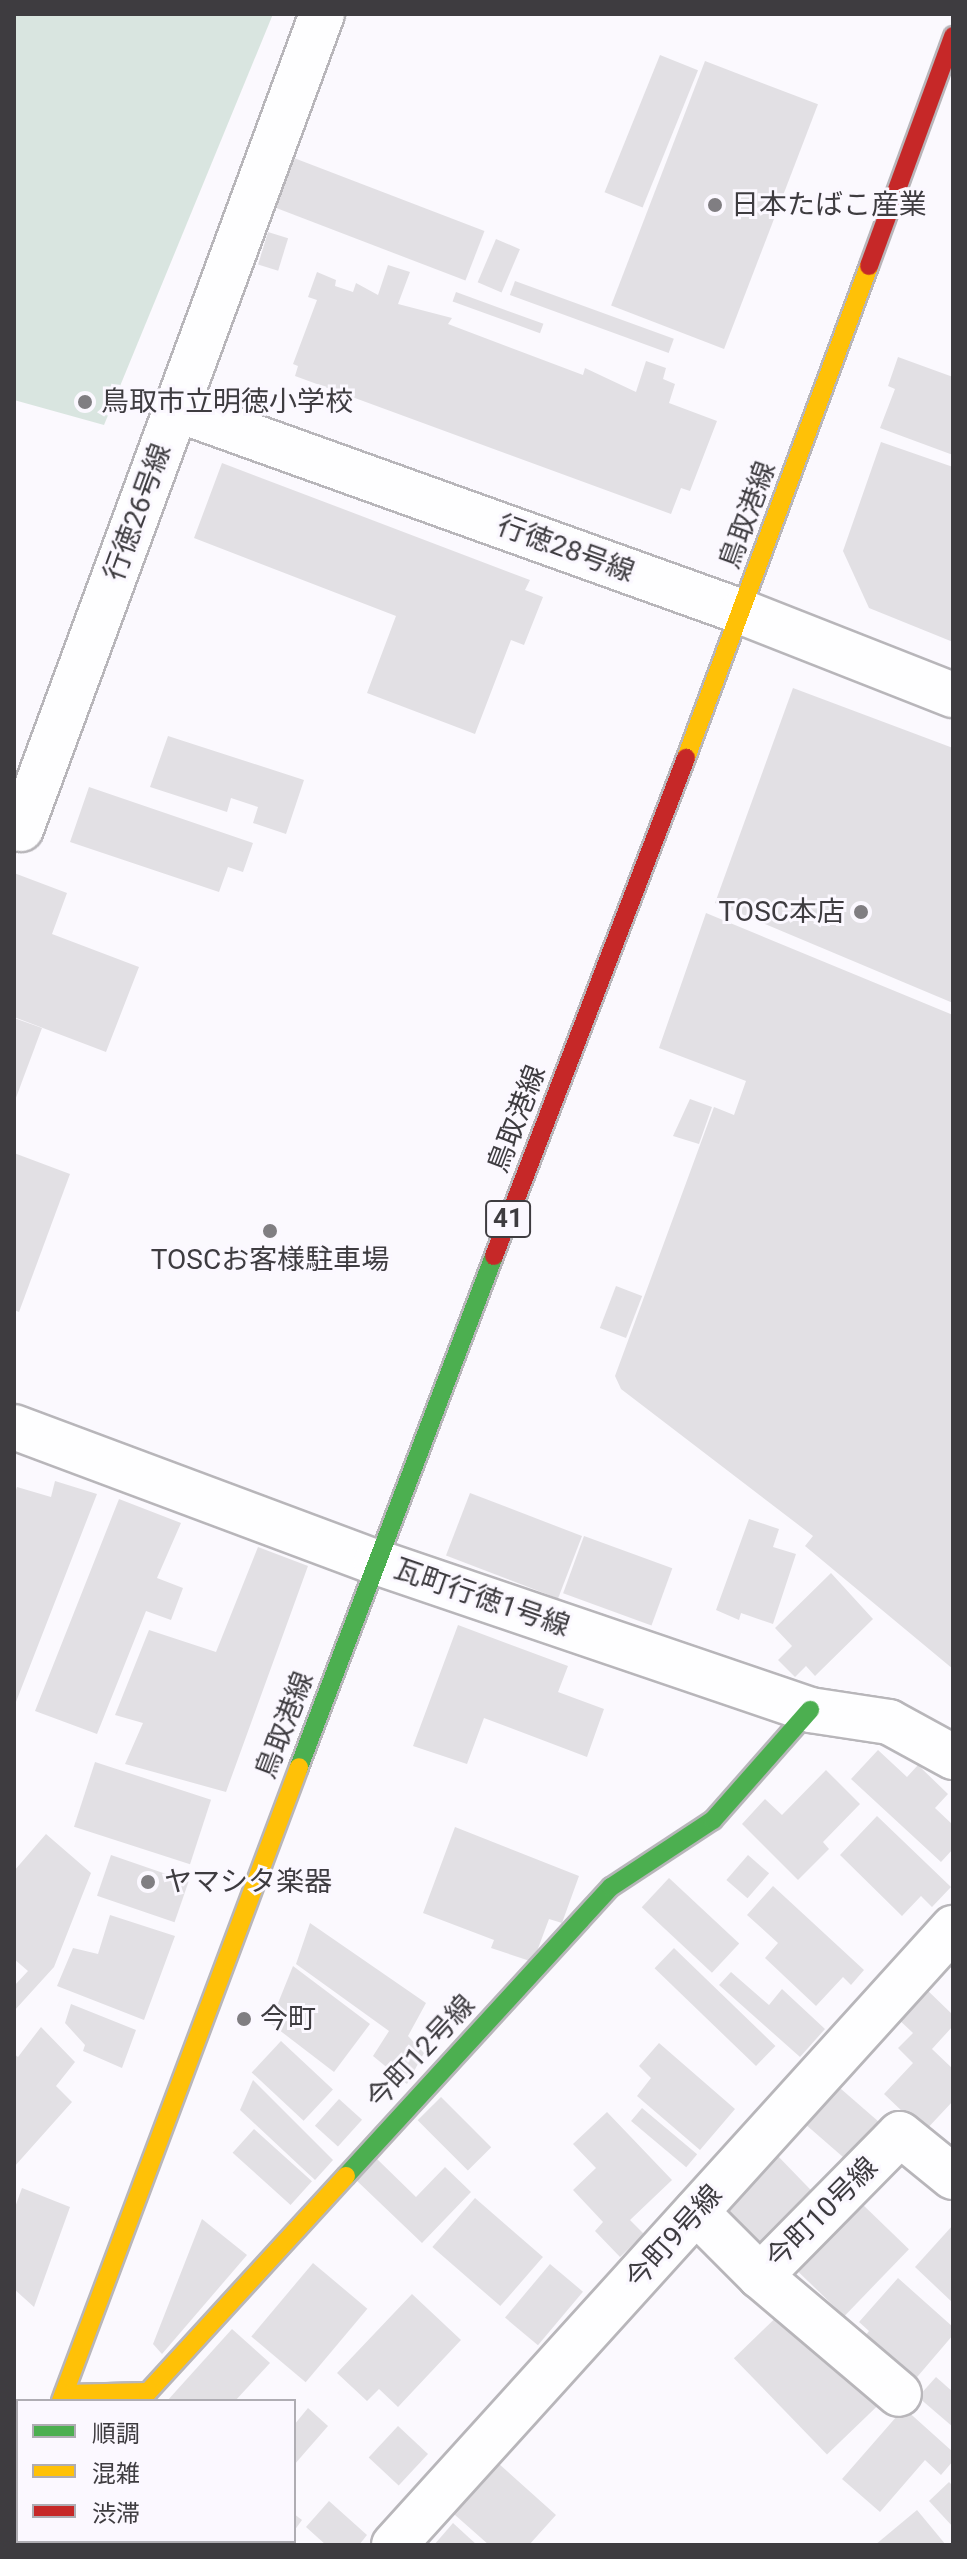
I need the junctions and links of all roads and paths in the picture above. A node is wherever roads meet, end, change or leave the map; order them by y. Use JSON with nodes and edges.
{"nodes":[{"id":1,"x":322,"y":14,"type":"edge"},
{"id":2,"x":953,"y":36,"type":"edge"},
{"id":3,"x":176,"y":409,"type":"junction"},
{"id":4,"x":742,"y":612,"type":"junction"},
{"id":5,"x":953,"y":695,"type":"edge"},
{"id":6,"x":21,"y":829,"type":"dead end"},
{"id":7,"x":14,"y":1427,"type":"edge"},
{"id":8,"x":376,"y":1562,"type":"junction"},
{"id":9,"x":810,"y":1710,"type":"junction"},
{"id":10,"x":953,"y":1757,"type":"edge"},
{"id":11,"x":953,"y":1928,"type":"edge"},
{"id":12,"x":953,"y":2177,"type":"edge"},
{"id":13,"x":696,"y":2212,"type":"junction"},
{"id":14,"x":760,"y":2276,"type":"junction"},
{"id":15,"x":899,"y":2394,"type":"dead end"},
{"id":16,"x":63,"y":2398,"type":"edge"},
{"id":17,"x":394,"y":2545,"type":"edge"}],
"edges":[{"from":1,"to":3,"type":"street","name":"行徳26号線"},
{"from":2,"to":4,"type":"main road","name":"鳥取港線","number":"41"},
{"from":3,"to":4,"type":"street","name":"行徳28号線"},
{"from":3,"to":6,"type":"street","name":"行徳26号線"},
{"from":4,"to":5,"type":"street","name":"行徳28号線"},
{"from":4,"to":8,"type":"main road","name":"鳥取港線","number":"41"},
{"from":7,"to":8,"type":"street","name":"瓦町行徳1号線"},
{"from":8,"to":9,"type":"street","name":"瓦町行徳1号線"},
{"from":8,"to":16,"type":"main road","name":"鳥取港線","number":"41"},
{"from":9,"to":10,"type":"street","name":"瓦町行徳1号線"},
{"from":9,"to":16,"type":"main road","name":"今町12号線"},
{"from":11,"to":13,"type":"street","name":"今町9号線"},
{"from":12,"to":14,"type":"street","name":"今町10号線"},
{"from":13,"to":14,"type":"street","name":"今町10号線"},
{"from":13,"to":17,"type":"street","name":"今町9号線"},
{"from":14,"to":15,"type":"street"}]}
